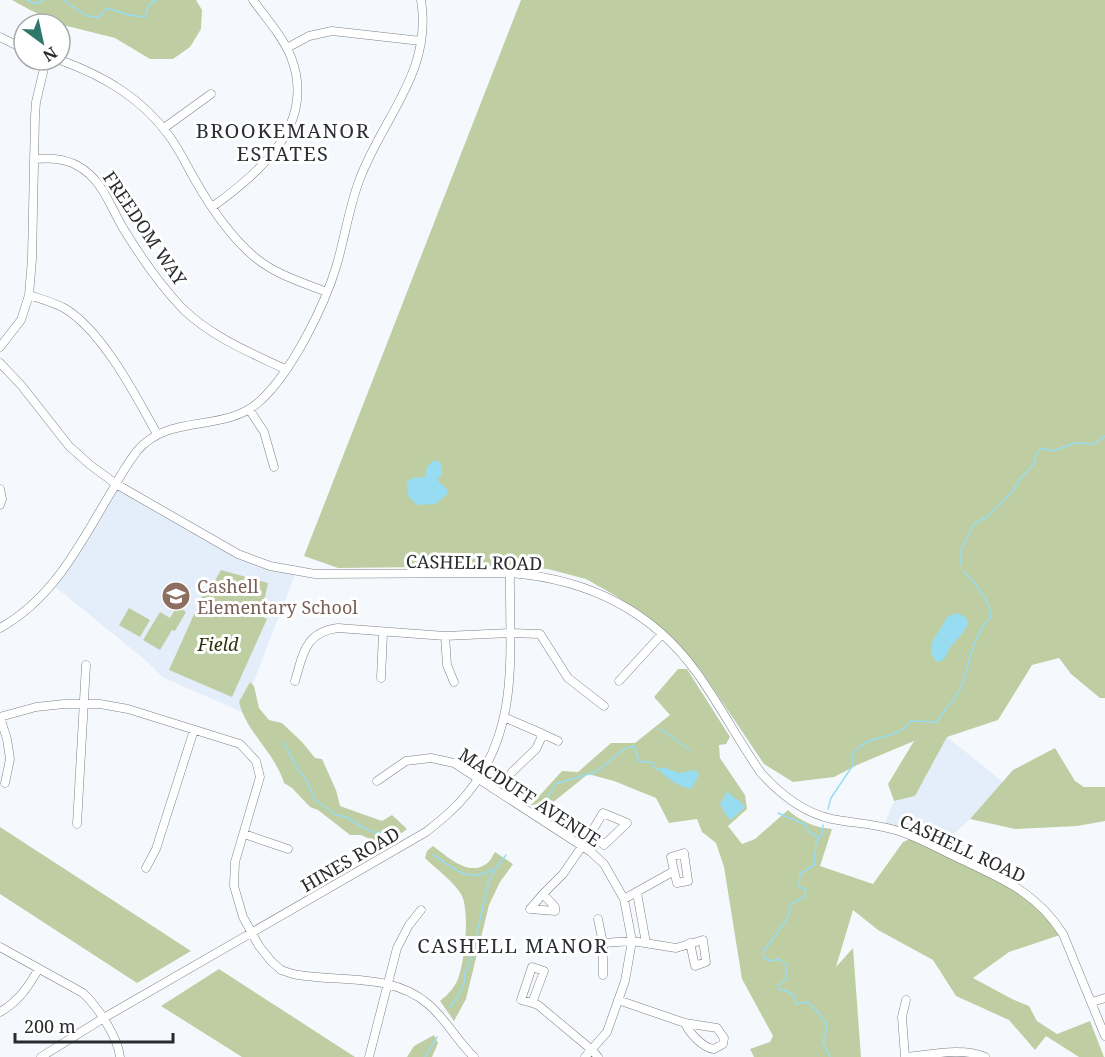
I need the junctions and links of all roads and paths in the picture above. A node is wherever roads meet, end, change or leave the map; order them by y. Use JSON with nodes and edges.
{"nodes":[{"id":1,"x":253,"y":0,"type":"edge"},
{"id":2,"x":421,"y":0,"type":"edge"},
{"id":3,"x":421,"y":41,"type":"junction"},
{"id":4,"x":287,"y":48,"type":"junction"},
{"id":5,"x":72,"y":65,"type":"edge"},
{"id":6,"x":43,"y":72,"type":"edge"},
{"id":7,"x":211,"y":93,"type":"dead end"},
{"id":8,"x":164,"y":128,"type":"junction"},
{"id":9,"x":34,"y":159,"type":"junction"},
{"id":10,"x":212,"y":207,"type":"junction"},
{"id":11,"x":327,"y":292,"type":"junction"},
{"id":12,"x":29,"y":295,"type":"junction"},
{"id":13,"x":0,"y":347,"type":"edge"},
{"id":14,"x":0,"y":363,"type":"edge"},
{"id":15,"x":285,"y":369,"type":"junction"},
{"id":16,"x":249,"y":409,"type":"junction"},
{"id":17,"x":157,"y":434,"type":"junction"},
{"id":18,"x":274,"y":467,"type":"dead end"},
{"id":19,"x":116,"y":483,"type":"junction"},
{"id":20,"x":0,"y":489,"type":"edge"},
{"id":21,"x":0,"y":505,"type":"edge"},
{"id":22,"x":510,"y":573,"type":"junction"},
{"id":23,"x":0,"y":628,"type":"edge"},
{"id":24,"x":383,"y":633,"type":"junction"},
{"id":25,"x":510,"y":633,"type":"junction"},
{"id":26,"x":662,"y":634,"type":"junction"},
{"id":27,"x":445,"y":636,"type":"junction"},
{"id":28,"x":86,"y":664,"type":"dead end"},
{"id":29,"x":381,"y":678,"type":"dead end"},
{"id":30,"x":295,"y":681,"type":"dead end"},
{"id":31,"x":619,"y":681,"type":"dead end"},
{"id":32,"x":454,"y":682,"type":"dead end"},
{"id":33,"x":84,"y":703,"type":"junction"},
{"id":34,"x":604,"y":706,"type":"dead end"},
{"id":35,"x":0,"y":717,"type":"edge"},
{"id":36,"x":506,"y":718,"type":"junction"},
{"id":37,"x":194,"y":730,"type":"junction"},
{"id":38,"x":543,"y":734,"type":"junction"},
{"id":39,"x":558,"y":741,"type":"dead end"},
{"id":40,"x":512,"y":772,"type":"dead end"},
{"id":41,"x":479,"y":778,"type":"junction"},
{"id":42,"x":377,"y":781,"type":"dead end"},
{"id":43,"x":5,"y":783,"type":"dead end"},
{"id":44,"x":77,"y":824,"type":"dead end"},
{"id":45,"x":591,"y":833,"type":"junction"},
{"id":46,"x":244,"y":834,"type":"junction"},
{"id":47,"x":582,"y":844,"type":"junction"},
{"id":48,"x":288,"y":849,"type":"dead end"},
{"id":49,"x":146,"y":868,"type":"dead end"},
{"id":50,"x":674,"y":871,"type":"dead end"},
{"id":51,"x":637,"y":893,"type":"junction"},
{"id":52,"x":543,"y":894,"type":"dead end"},
{"id":53,"x":624,"y":899,"type":"junction"},
{"id":54,"x":421,"y":910,"type":"dead end"},
{"id":55,"x":598,"y":919,"type":"dead end"},
{"id":56,"x":252,"y":933,"type":"junction"},
{"id":57,"x":632,"y":941,"type":"junction"},
{"id":58,"x":603,"y":943,"type":"junction"},
{"id":59,"x":646,"y":943,"type":"junction"},
{"id":60,"x":690,"y":943,"type":"dead end"},
{"id":61,"x":0,"y":947,"type":"edge"},
{"id":62,"x":38,"y":970,"type":"junction"},
{"id":63,"x":603,"y":975,"type":"dead end"},
{"id":64,"x":389,"y":984,"type":"junction"},
{"id":65,"x":1105,"y":998,"type":"edge"},
{"id":66,"x":618,"y":1000,"type":"junction"},
{"id":67,"x":906,"y":1000,"type":"dead end"},
{"id":68,"x":1092,"y":1002,"type":"junction"},
{"id":69,"x":532,"y":1003,"type":"junction"},
{"id":70,"x":0,"y":1012,"type":"edge"},
{"id":71,"x":102,"y":1019,"type":"junction"},
{"id":72,"x":685,"y":1023,"type":"junction"},
{"id":73,"x":1105,"y":1036,"type":"edge"},
{"id":74,"x":595,"y":1054,"type":"edge"},
{"id":75,"x":41,"y":1057,"type":"edge"},
{"id":76,"x":120,"y":1057,"type":"edge"},
{"id":77,"x":369,"y":1057,"type":"edge"},
{"id":78,"x":474,"y":1057,"type":"edge"},
{"id":79,"x":585,"y":1057,"type":"edge"},
{"id":80,"x":905,"y":1057,"type":"edge"},
{"id":81,"x":985,"y":1057,"type":"edge"}],
"edges":[{"from":1,"to":4,"type":"street"},
{"from":2,"to":3,"type":"street"},
{"from":3,"to":4,"type":"street"},
{"from":3,"to":11,"type":"street"},
{"from":4,"to":10,"type":"street"},
{"from":5,"to":8,"type":"street"},
{"from":6,"to":9,"type":"street"},
{"from":7,"to":8,"type":"street"},
{"from":8,"to":10,"type":"street"},
{"from":9,"to":12,"type":"street"},
{"from":9,"to":15,"type":"street","name":"FREEDOM WAY"},
{"from":10,"to":11,"type":"street"},
{"from":11,"to":15,"type":"street"},
{"from":12,"to":13,"type":"street"},
{"from":12,"to":17,"type":"street"},
{"from":14,"to":19,"type":"street","name":"CASHELL ROAD"},
{"from":15,"to":16,"type":"street"},
{"from":16,"to":17,"type":"street"},
{"from":16,"to":18,"type":"street"},
{"from":17,"to":19,"type":"street"},
{"from":19,"to":22,"type":"street","name":"CASHELL ROAD"},
{"from":19,"to":23,"type":"street"},
{"from":20,"to":21,"type":"street"},
{"from":22,"to":25,"type":"street","name":"HINES ROAD"},
{"from":22,"to":26,"type":"street","name":"CASHELL ROAD"},
{"from":24,"to":27,"type":"street"},
{"from":24,"to":29,"type":"street"},
{"from":24,"to":30,"type":"street"},
{"from":25,"to":27,"type":"street"},
{"from":25,"to":34,"type":"street"},
{"from":25,"to":36,"type":"street","name":"HINES ROAD"},
{"from":26,"to":31,"type":"street"},
{"from":26,"to":68,"type":"street","name":"CASHELL ROAD"},
{"from":27,"to":32,"type":"street"},
{"from":28,"to":33,"type":"street"},
{"from":33,"to":35,"type":"street"},
{"from":33,"to":37,"type":"street"},
{"from":33,"to":44,"type":"street"},
{"from":35,"to":43,"type":"street"},
{"from":36,"to":38,"type":"street"},
{"from":36,"to":41,"type":"street","name":"HINES ROAD"},
{"from":37,"to":46,"type":"street"},
{"from":37,"to":49,"type":"street"},
{"from":38,"to":39,"type":"street"},
{"from":38,"to":40,"type":"street"},
{"from":41,"to":42,"type":"street","name":"MACDUFF AVENUE"},
{"from":41,"to":47,"type":"street","name":"MACDUFF AVENUE"},
{"from":41,"to":56,"type":"street","name":"HINES ROAD"},
{"from":45,"to":45,"type":"street"},
{"from":45,"to":47,"type":"street"},
{"from":46,"to":48,"type":"street"},
{"from":46,"to":56,"type":"street"},
{"from":47,"to":52,"type":"street"},
{"from":47,"to":53,"type":"street","name":"MACDUFF AVENUE"},
{"from":50,"to":51,"type":"street"},
{"from":51,"to":53,"type":"street"},
{"from":51,"to":59,"type":"street"},
{"from":53,"to":57,"type":"street","name":"MACDUFF AVENUE"},
{"from":54,"to":64,"type":"street"},
{"from":55,"to":58,"type":"street"},
{"from":56,"to":64,"type":"street"},
{"from":56,"to":71,"type":"street","name":"HINES ROAD"},
{"from":57,"to":58,"type":"street"},
{"from":57,"to":59,"type":"street"},
{"from":57,"to":66,"type":"street","name":"MACDUFF AVENUE"},
{"from":58,"to":63,"type":"street"},
{"from":59,"to":60,"type":"street"},
{"from":61,"to":62,"type":"street"},
{"from":62,"to":70,"type":"street"},
{"from":62,"to":71,"type":"street"},
{"from":64,"to":77,"type":"street"},
{"from":64,"to":78,"type":"street"},
{"from":65,"to":68,"type":"street"},
{"from":66,"to":72,"type":"street"},
{"from":66,"to":74,"type":"street","name":"MACDUFF AVENUE"},
{"from":67,"to":80,"type":"street"},
{"from":68,"to":73,"type":"street","name":"CASHELL ROAD"},
{"from":69,"to":69,"type":"street"},
{"from":69,"to":74,"type":"street"},
{"from":71,"to":75,"type":"street","name":"HINES ROAD"},
{"from":71,"to":76,"type":"street"},
{"from":72,"to":72,"type":"street"},
{"from":74,"to":79,"type":"street","name":"MACDUFF AVENUE"},
{"from":80,"to":81,"type":"street"}]}
